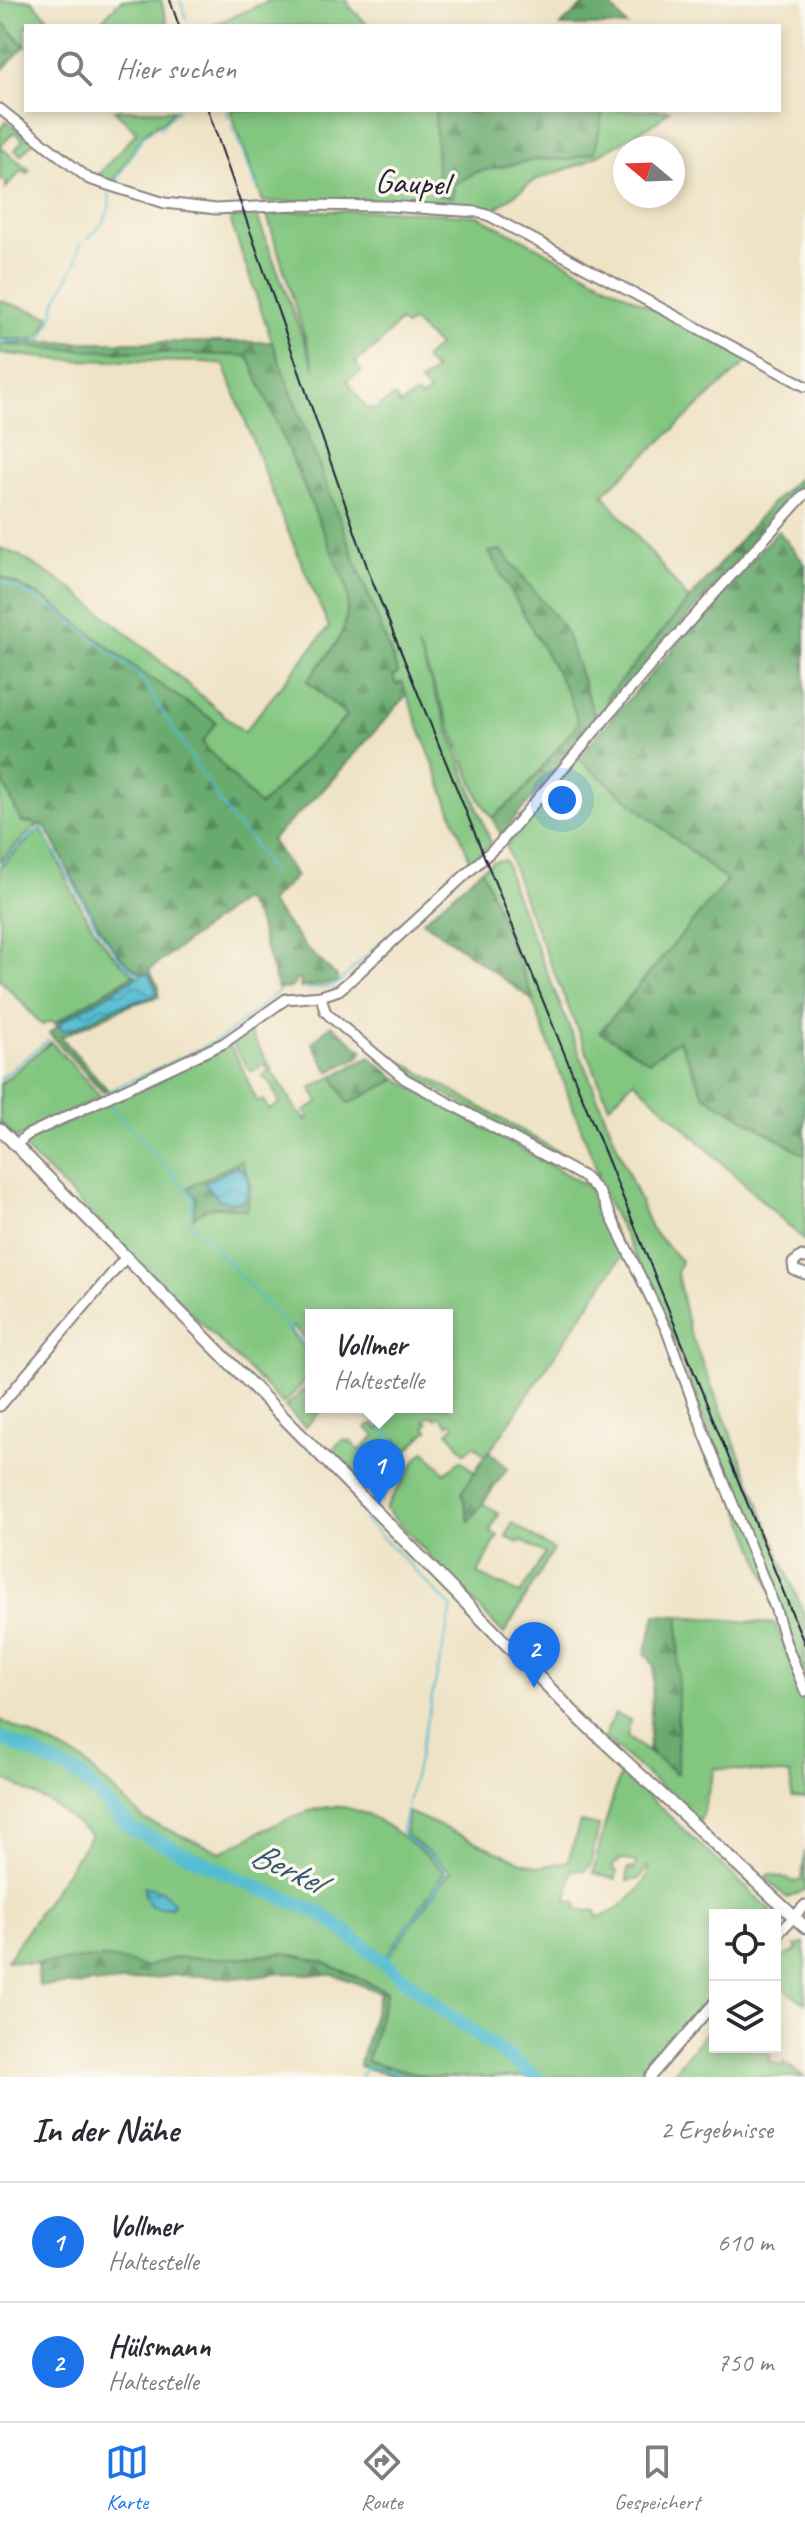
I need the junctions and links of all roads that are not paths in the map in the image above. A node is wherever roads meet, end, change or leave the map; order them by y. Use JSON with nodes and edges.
{"nodes":[{"id":1,"x":0,"y":109,"type":"edge"},
{"id":2,"x":805,"y":386,"type":"edge"},
{"id":3,"x":805,"y":494,"type":"edge"},
{"id":4,"x":321,"y":996,"type":"junction"},
{"id":5,"x":0,"y":1129,"type":"edge"},
{"id":6,"x":16,"y":1145,"type":"junction"},
{"id":7,"x":126,"y":1257,"type":"junction"},
{"id":8,"x":805,"y":1258,"type":"edge"},
{"id":9,"x":805,"y":1274,"type":"edge"},
{"id":10,"x":0,"y":1406,"type":"edge"},
{"id":11,"x":805,"y":1691,"type":"edge"},
{"id":12,"x":805,"y":1905,"type":"edge"},
{"id":13,"x":794,"y":1916,"type":"junction"},
{"id":14,"x":805,"y":1927,"type":"edge"},
{"id":15,"x":781,"y":1930,"type":"edge"},
{"id":16,"x":709,"y":2009,"type":"edge"},
{"id":17,"x":650,"y":2077,"type":"edge"}],
"edges":[{"from":1,"to":2,"type":"street","name":"Gaupel"},
{"from":3,"to":4,"type":"street"},
{"from":4,"to":6,"type":"street"},
{"from":4,"to":11,"type":"street"},
{"from":5,"to":6,"type":"main road"},
{"from":6,"to":7,"type":"main road"},
{"from":7,"to":10,"type":"street"},
{"from":7,"to":13,"type":"main road"},
{"from":8,"to":9,"type":"street"},
{"from":12,"to":13,"type":"street"},
{"from":13,"to":14,"type":"main road"},
{"from":13,"to":15,"type":"street"},
{"from":16,"to":17,"type":"street"}]}
